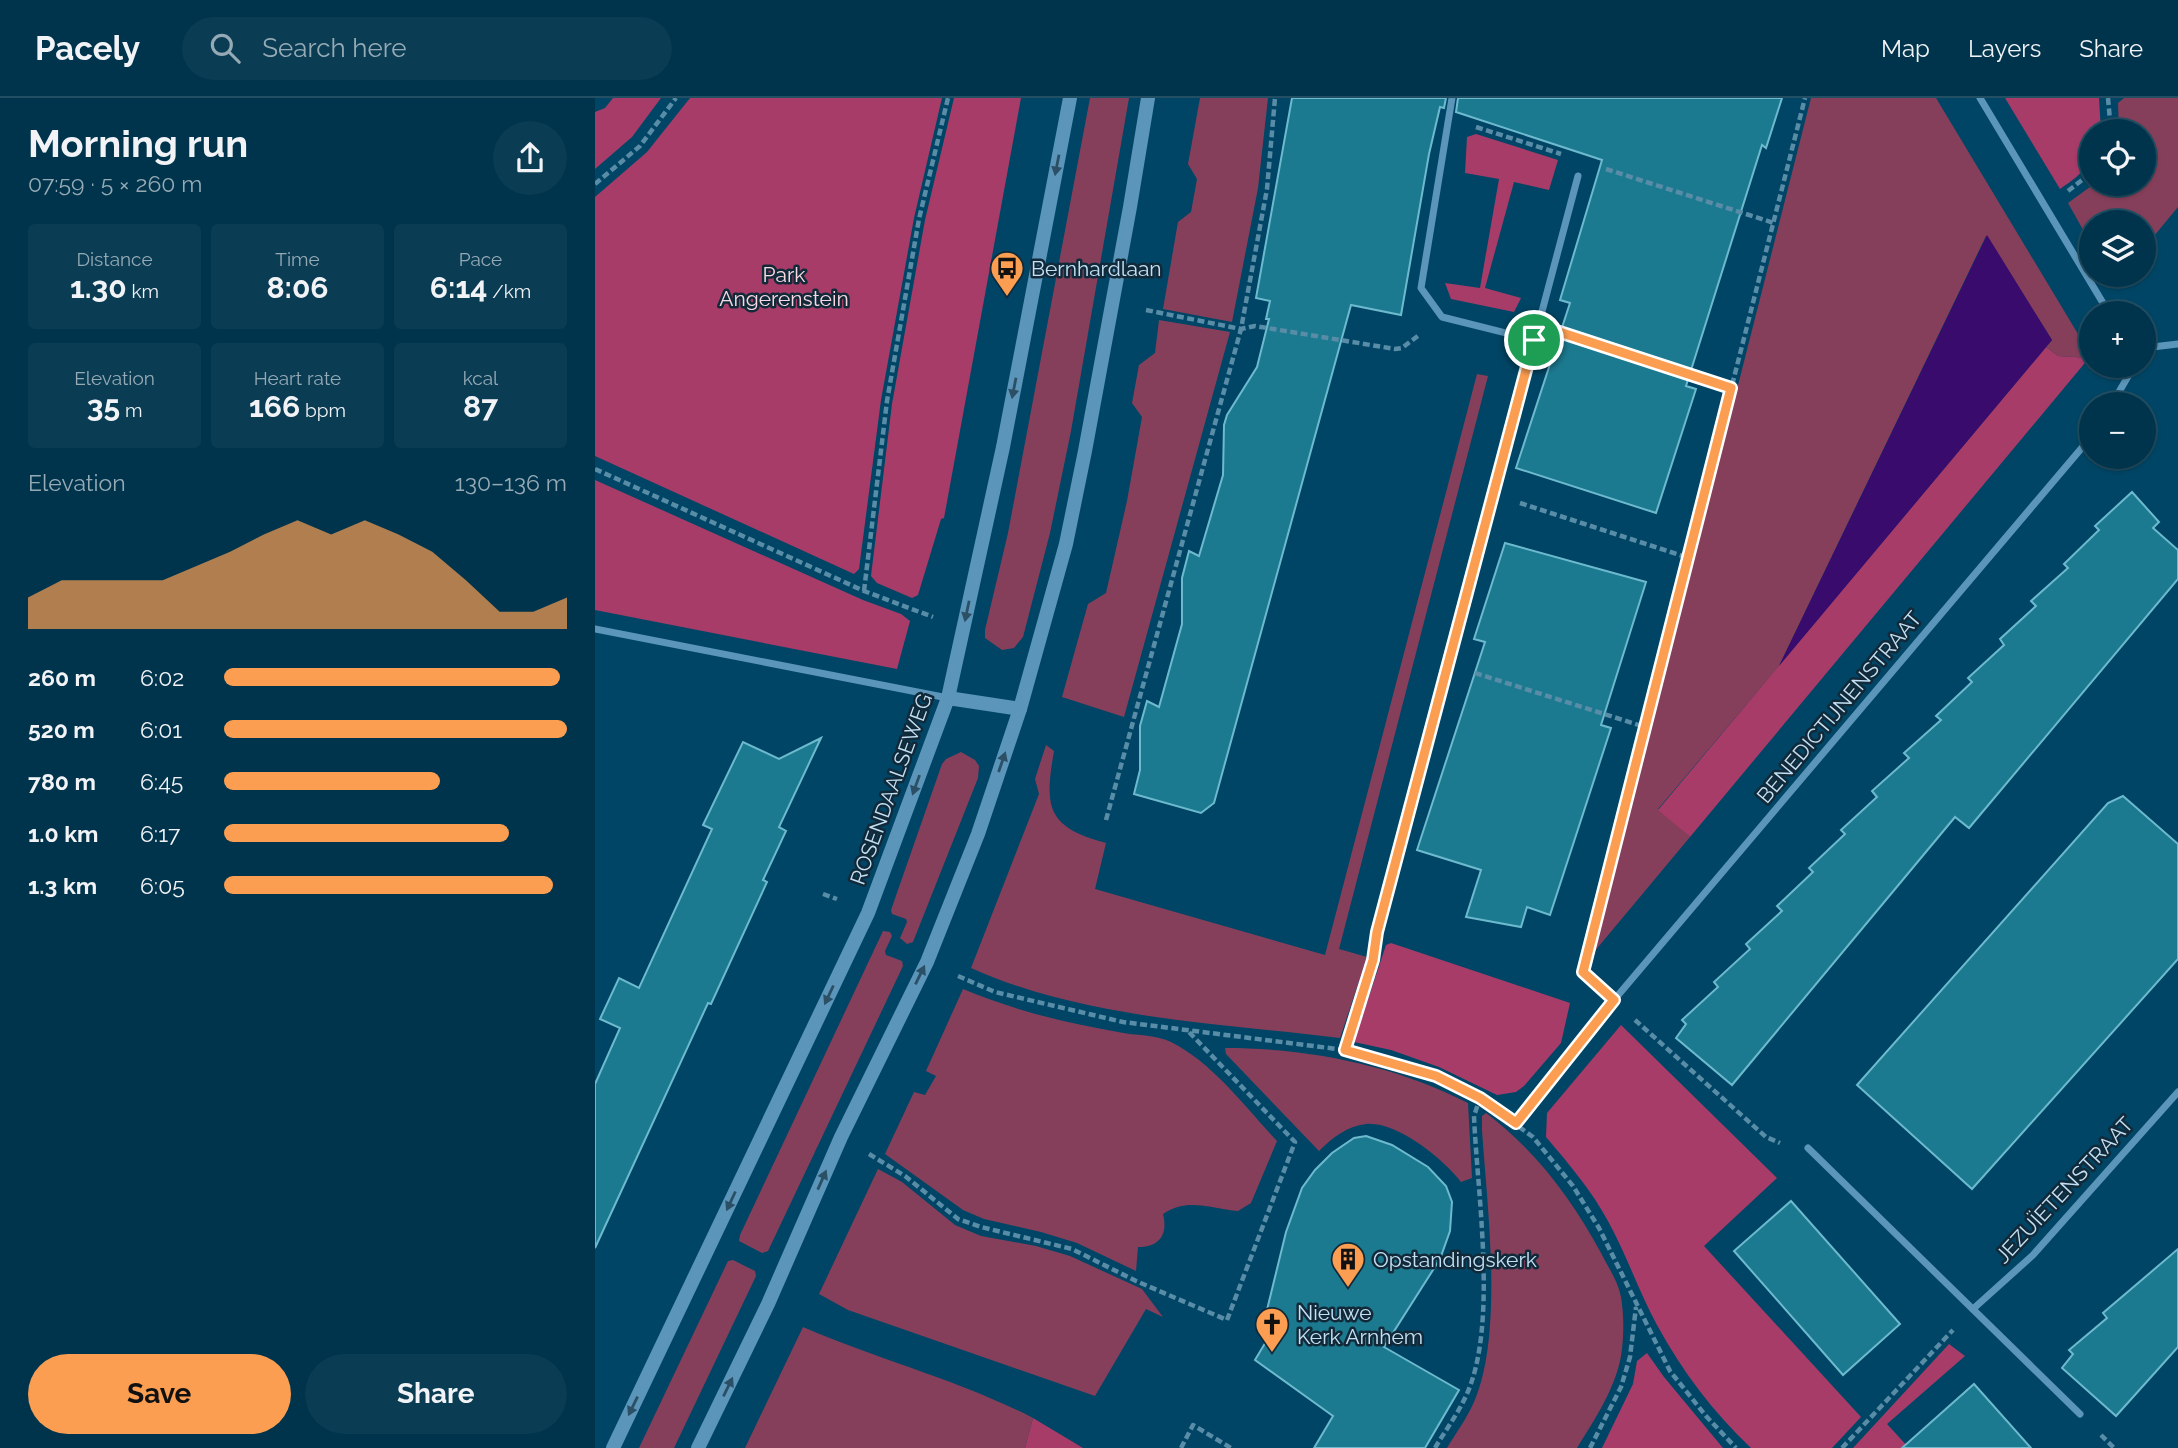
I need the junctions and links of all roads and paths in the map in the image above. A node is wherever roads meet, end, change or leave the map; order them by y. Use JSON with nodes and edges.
{"nodes":[{"id":1,"x":676,"y":98,"type":"edge"},
{"id":2,"x":948,"y":98,"type":"edge"},
{"id":3,"x":1070,"y":98,"type":"edge"},
{"id":4,"x":1148,"y":98,"type":"edge"},
{"id":5,"x":1275,"y":98,"type":"edge"},
{"id":6,"x":1452,"y":98,"type":"edge"},
{"id":7,"x":1805,"y":98,"type":"edge"},
{"id":8,"x":1980,"y":98,"type":"edge"},
{"id":9,"x":2108,"y":98,"type":"edge"},
{"id":10,"x":1449,"y":118,"type":"junction"},
{"id":11,"x":2110,"y":119,"type":"edge"},
{"id":12,"x":1568,"y":157,"type":"dead end"},
{"id":13,"x":1594,"y":165,"type":"dead end"},
{"id":14,"x":1578,"y":176,"type":"dead end"},
{"id":15,"x":595,"y":184,"type":"edge"},
{"id":16,"x":1774,"y":223,"type":"junction"},
{"id":17,"x":2102,"y":301,"type":"edge"},
{"id":18,"x":1152,"y":311,"type":"dead end"},
{"id":19,"x":1442,"y":317,"type":"junction"},
{"id":20,"x":1538,"y":325,"type":"junction"},
{"id":21,"x":1241,"y":329,"type":"junction"},
{"id":22,"x":1534,"y":340,"type":"junction"},
{"id":23,"x":2178,"y":344,"type":"edge"},
{"id":24,"x":2156,"y":347,"type":"edge"},
{"id":25,"x":1731,"y":388,"type":"junction"},
{"id":26,"x":2079,"y":452,"type":"edge"},
{"id":27,"x":595,"y":469,"type":"edge"},
{"id":28,"x":1493,"y":494,"type":"junction"},
{"id":29,"x":1689,"y":558,"type":"junction"},
{"id":30,"x":864,"y":591,"type":"junction"},
{"id":31,"x":595,"y":629,"type":"edge"},
{"id":32,"x":964,"y":629,"type":"junction"},
{"id":33,"x":1448,"y":664,"type":"junction"},
{"id":34,"x":948,"y":698,"type":"junction"},
{"id":35,"x":1020,"y":709,"type":"junction"},
{"id":36,"x":1644,"y":727,"type":"junction"},
{"id":37,"x":1106,"y":820,"type":"dead end"},
{"id":38,"x":823,"y":894,"type":"dead end"},
{"id":39,"x":868,"y":913,"type":"junction"},
{"id":40,"x":1377,"y":932,"type":"joint"},
{"id":41,"x":927,"y":962,"type":"junction"},
{"id":42,"x":1614,"y":1000,"type":"junction"},
{"id":43,"x":1187,"y":1031,"type":"junction"},
{"id":44,"x":1345,"y":1050,"type":"junction"},
{"id":45,"x":2178,"y":1092,"type":"edge"},
{"id":46,"x":1480,"y":1098,"type":"junction"},
{"id":47,"x":1516,"y":1123,"type":"junction"},
{"id":48,"x":1766,"y":1137,"type":"dead end"},
{"id":49,"x":1808,"y":1148,"type":"dead end"},
{"id":50,"x":877,"y":1158,"type":"dead end"},
{"id":51,"x":1636,"y":1305,"type":"junction"},
{"id":52,"x":1973,"y":1309,"type":"junction"},
{"id":53,"x":2080,"y":1414,"type":"dead end"},
{"id":54,"x":613,"y":1448,"type":"edge"},
{"id":55,"x":698,"y":1448,"type":"edge"},
{"id":56,"x":1181,"y":1448,"type":"edge"},
{"id":57,"x":1231,"y":1448,"type":"edge"},
{"id":58,"x":1435,"y":1448,"type":"edge"},
{"id":59,"x":1590,"y":1448,"type":"edge"},
{"id":60,"x":1735,"y":1448,"type":"edge"},
{"id":61,"x":1842,"y":1448,"type":"edge"}],
"edges":[{"from":1,"to":15,"type":"path"},
{"from":2,"to":30,"type":"path"},
{"from":3,"to":32,"type":"street","name":"ROSENDAALSEWEG","one_way":true},
{"from":4,"to":35,"type":"street"},
{"from":5,"to":21,"type":"path"},
{"from":6,"to":10,"type":"street"},
{"from":7,"to":16,"type":"path"},
{"from":8,"to":17,"type":"street"},
{"from":9,"to":11,"type":"path"},
{"from":10,"to":12,"type":"path"},
{"from":10,"to":19,"type":"street"},
{"from":13,"to":16,"type":"path"},
{"from":14,"to":20,"type":"street"},
{"from":16,"to":25,"type":"path"},
{"from":18,"to":21,"type":"path"},
{"from":19,"to":21,"type":"path"},
{"from":19,"to":22,"type":"street"},
{"from":20,"to":22,"type":"street"},
{"from":20,"to":25,"type":"path"},
{"from":21,"to":37,"type":"path"},
{"from":22,"to":28,"type":"street"},
{"from":23,"to":24,"type":"street"},
{"from":25,"to":29,"type":"path"},
{"from":26,"to":42,"type":"street","name":"BENEDICTIJNENSTRAAT"},
{"from":27,"to":30,"type":"path"},
{"from":28,"to":29,"type":"path"},
{"from":28,"to":33,"type":"street"},
{"from":29,"to":36,"type":"path"},
{"from":30,"to":32,"type":"path"},
{"from":31,"to":34,"type":"street"},
{"from":32,"to":34,"type":"street","name":"ROSENDAALSEWEG"},
{"from":33,"to":36,"type":"path"},
{"from":33,"to":40,"type":"street"},
{"from":34,"to":35,"type":"street"},
{"from":34,"to":39,"type":"street","name":"ROSENDAALSEWEG","one_way":true},
{"from":41,"to":35,"type":"street","one_way":true},
{"from":36,"to":42,"type":"path"},
{"from":38,"to":39,"type":"path"},
{"from":39,"to":54,"type":"street","name":"ROSENDAALSEWEG","one_way":true},
{"from":40,"to":44,"type":"path"},
{"from":41,"to":43,"type":"path"},
{"from":55,"to":41,"type":"street","one_way":true},
{"from":42,"to":47,"type":"path"},
{"from":42,"to":48,"type":"path"},
{"from":43,"to":44,"type":"path"},
{"from":43,"to":50,"type":"path"},
{"from":44,"to":46,"type":"path"},
{"from":45,"to":52,"type":"street","name":"JEZUÏETENSTRAAT"},
{"from":46,"to":47,"type":"path"},
{"from":46,"to":58,"type":"path"},
{"from":47,"to":51,"type":"path"},
{"from":49,"to":52,"type":"street"},
{"from":51,"to":59,"type":"path"},
{"from":51,"to":60,"type":"path"},
{"from":52,"to":53,"type":"street"},
{"from":52,"to":61,"type":"path"},
{"from":56,"to":57,"type":"path"}]}
